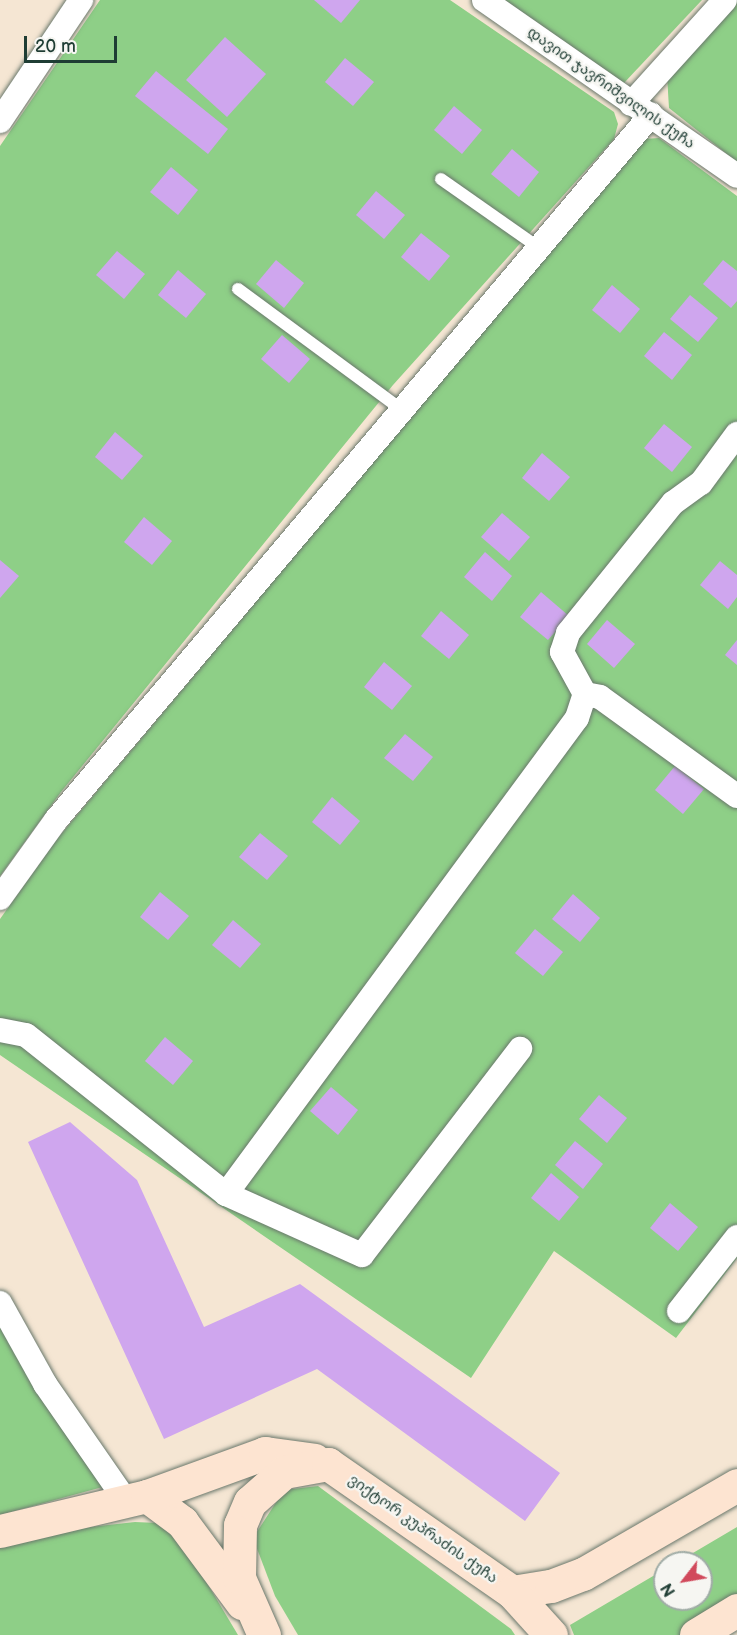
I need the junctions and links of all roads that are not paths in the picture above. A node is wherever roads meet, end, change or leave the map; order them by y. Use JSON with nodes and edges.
{"nodes":[{"id":1,"x":81,"y":0,"type":"edge"},
{"id":2,"x":484,"y":0,"type":"edge"},
{"id":3,"x":725,"y":0,"type":"edge"},
{"id":4,"x":641,"y":109,"type":"junction"},
{"id":5,"x":0,"y":121,"type":"edge"},
{"id":6,"x":737,"y":176,"type":"edge"},
{"id":7,"x":441,"y":178,"type":"dead end"},
{"id":8,"x":539,"y":248,"type":"junction"},
{"id":9,"x":238,"y":289,"type":"dead end"},
{"id":10,"x":402,"y":410,"type":"junction"},
{"id":11,"x":737,"y":434,"type":"edge"},
{"id":12,"x":585,"y":694,"type":"junction"},
{"id":13,"x":737,"y":796,"type":"edge"},
{"id":14,"x":0,"y":898,"type":"edge"},
{"id":15,"x":0,"y":1030,"type":"edge"},
{"id":16,"x":520,"y":1049,"type":"dead end"},
{"id":17,"x":226,"y":1194,"type":"junction"},
{"id":18,"x":737,"y":1237,"type":"edge"},
{"id":19,"x":0,"y":1303,"type":"edge"},
{"id":20,"x":679,"y":1311,"type":"dead end"},
{"id":21,"x":328,"y":1464,"type":"junction"},
{"id":22,"x":737,"y":1485,"type":"edge"},
{"id":23,"x":137,"y":1498,"type":"junction"},
{"id":24,"x":0,"y":1531,"type":"edge"},
{"id":25,"x":512,"y":1592,"type":"junction"},
{"id":26,"x":737,"y":1610,"type":"edge"},
{"id":27,"x":261,"y":1631,"type":"edge"},
{"id":28,"x":551,"y":1635,"type":"edge"},
{"id":29,"x":696,"y":1635,"type":"edge"}],
"edges":[{"from":1,"to":5,"type":"street"},
{"from":2,"to":4,"type":"street","name":"დავით ჯავრიშვილის ქუჩა"},
{"from":3,"to":4,"type":"street"},
{"from":4,"to":6,"type":"street","name":"დავით ჯავრიშვილის ქუჩა"},
{"from":4,"to":8,"type":"street"},
{"from":7,"to":8,"type":"lane"},
{"from":8,"to":10,"type":"street"},
{"from":9,"to":10,"type":"lane"},
{"from":10,"to":14,"type":"street"},
{"from":11,"to":12,"type":"street"},
{"from":12,"to":13,"type":"street"},
{"from":12,"to":17,"type":"street"},
{"from":15,"to":17,"type":"street"},
{"from":16,"to":17,"type":"street"},
{"from":18,"to":20,"type":"street"},
{"from":19,"to":23,"type":"street"},
{"from":21,"to":23,"type":"main road"},
{"from":21,"to":25,"type":"main road","name":"ვიქტორ კუპრაძის ქუჩა"},
{"from":21,"to":27,"type":"main road"},
{"from":22,"to":25,"type":"main road"},
{"from":23,"to":24,"type":"main road"},
{"from":23,"to":27,"type":"main road"},
{"from":25,"to":28,"type":"main road","name":"ვიქტორ კუპრაძის ქუჩა"},
{"from":26,"to":29,"type":"main road"}]}
